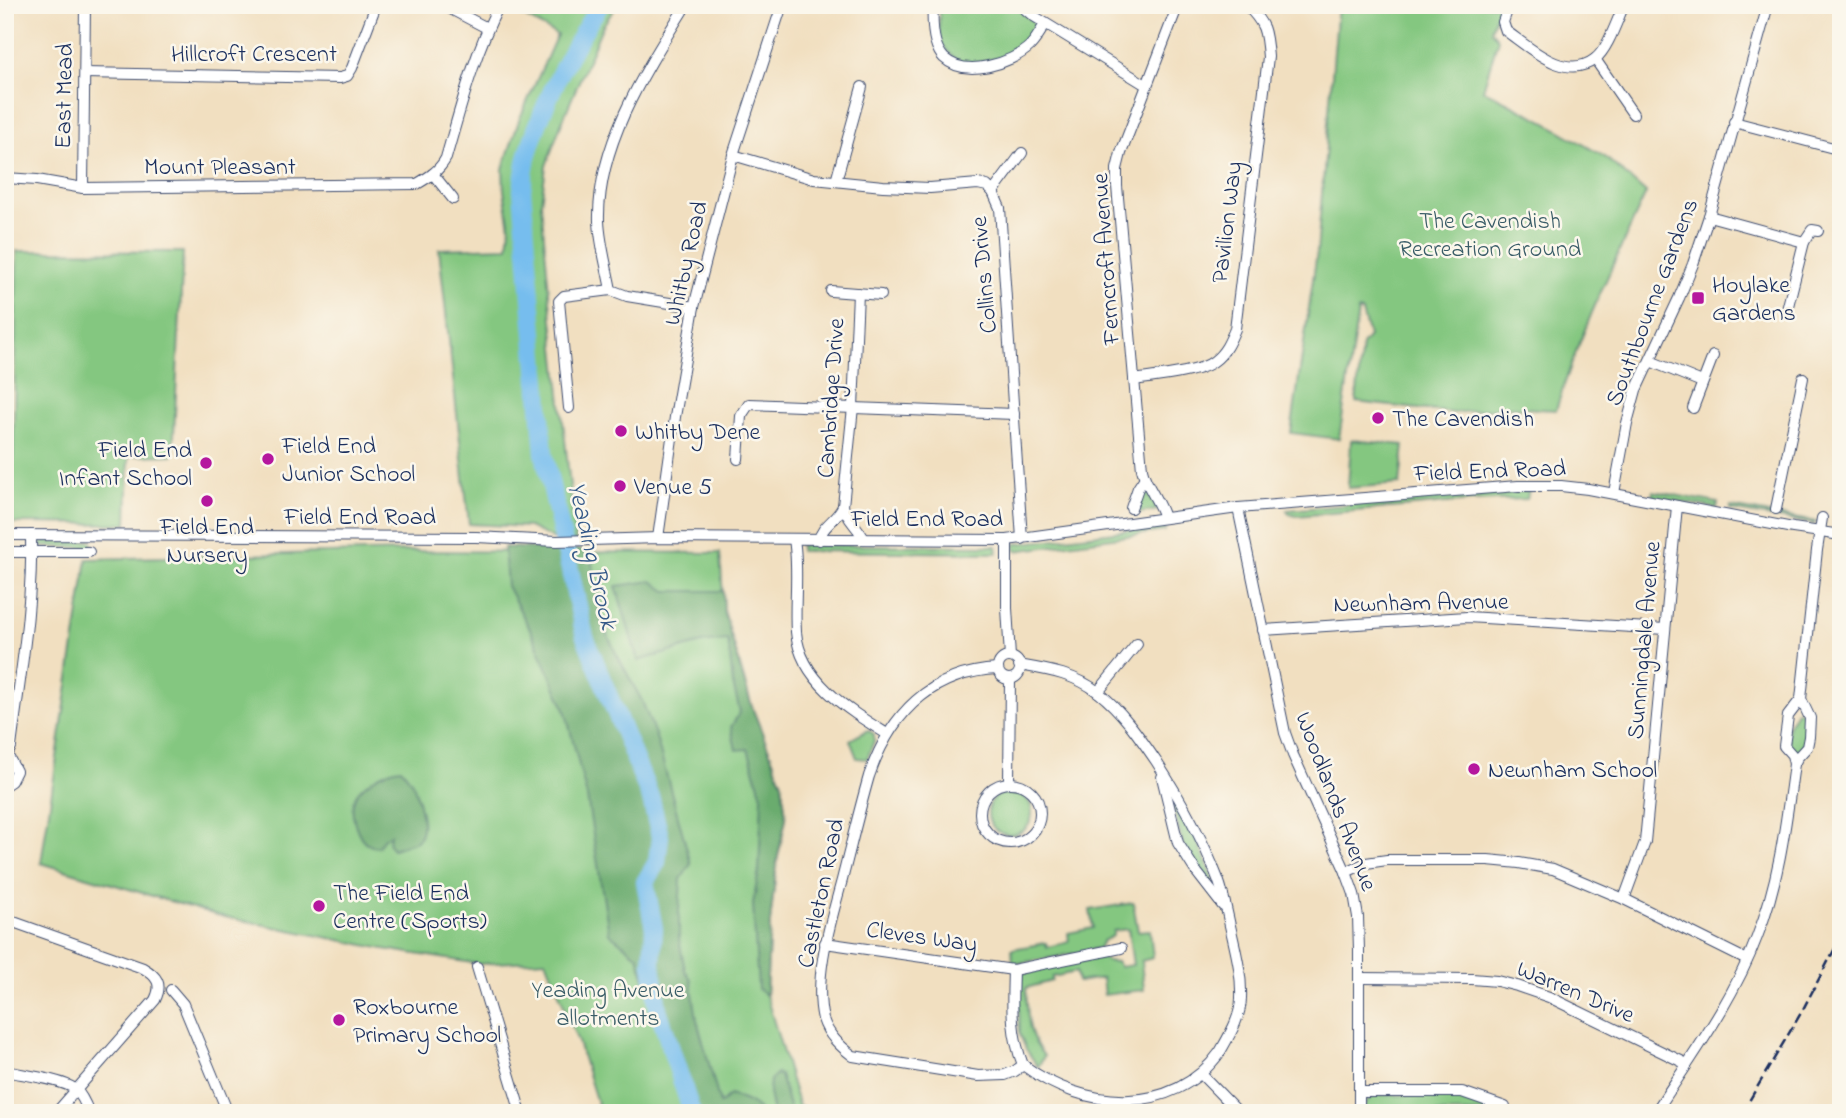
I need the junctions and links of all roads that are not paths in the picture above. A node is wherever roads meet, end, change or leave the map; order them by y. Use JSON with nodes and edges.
{"nodes":[{"id":1,"x":85,"y":5,"type":"edge"},
{"id":2,"x":376,"y":5,"type":"edge"},
{"id":3,"x":443,"y":5,"type":"edge"},
{"id":4,"x":499,"y":5,"type":"edge"},
{"id":5,"x":686,"y":5,"type":"edge"},
{"id":6,"x":782,"y":5,"type":"edge"},
{"id":7,"x":933,"y":5,"type":"edge"},
{"id":8,"x":1020,"y":5,"type":"edge"},
{"id":9,"x":1178,"y":5,"type":"edge"},
{"id":10,"x":1246,"y":5,"type":"edge"},
{"id":11,"x":1509,"y":5,"type":"edge"},
{"id":12,"x":1624,"y":5,"type":"edge"},
{"id":13,"x":1768,"y":5,"type":"edge"},
{"id":14,"x":1045,"y":24,"type":"junction"},
{"id":15,"x":487,"y":28,"type":"junction"},
{"id":16,"x":1595,"y":59,"type":"junction"},
{"id":17,"x":85,"y":73,"type":"junction"},
{"id":18,"x":1146,"y":85,"type":"junction"},
{"id":19,"x":862,"y":86,"type":"dead end"},
{"id":20,"x":1633,"y":114,"type":"dead end"},
{"id":21,"x":1734,"y":122,"type":"junction"},
{"id":22,"x":1841,"y":150,"type":"edge"},
{"id":23,"x":1022,"y":153,"type":"dead end"},
{"id":24,"x":733,"y":155,"type":"junction"},
{"id":25,"x":433,"y":174,"type":"junction"},
{"id":26,"x":5,"y":178,"type":"edge"},
{"id":27,"x":836,"y":181,"type":"junction"},
{"id":28,"x":83,"y":188,"type":"junction"},
{"id":29,"x":993,"y":192,"type":"junction"},
{"id":30,"x":453,"y":199,"type":"dead end"},
{"id":31,"x":1709,"y":216,"type":"junction"},
{"id":32,"x":1818,"y":231,"type":"dead end"},
{"id":33,"x":1804,"y":242,"type":"junction"},
{"id":34,"x":611,"y":290,"type":"junction"},
{"id":35,"x":831,"y":291,"type":"dead end"},
{"id":36,"x":858,"y":293,"type":"junction"},
{"id":37,"x":881,"y":295,"type":"dead end"},
{"id":38,"x":694,"y":307,"type":"junction"},
{"id":39,"x":1787,"y":310,"type":"dead end"},
{"id":40,"x":1713,"y":356,"type":"dead end"},
{"id":41,"x":1650,"y":361,"type":"junction"},
{"id":42,"x":1803,"y":378,"type":"dead end"},
{"id":43,"x":1134,"y":380,"type":"junction"},
{"id":44,"x":1702,"y":382,"type":"junction"},
{"id":45,"x":853,"y":407,"type":"junction"},
{"id":46,"x":569,"y":408,"type":"dead end"},
{"id":47,"x":1693,"y":408,"type":"dead end"},
{"id":48,"x":1014,"y":414,"type":"junction"},
{"id":49,"x":738,"y":459,"type":"dead end"},
{"id":50,"x":1144,"y":479,"type":"junction"},
{"id":51,"x":1614,"y":493,"type":"junction"},
{"id":52,"x":843,"y":506,"type":"junction"},
{"id":53,"x":1677,"y":506,"type":"junction"},
{"id":54,"x":1131,"y":508,"type":"dead end"},
{"id":55,"x":1238,"y":508,"type":"junction"},
{"id":56,"x":1776,"y":509,"type":"dead end"},
{"id":57,"x":1164,"y":518,"type":"junction"},
{"id":58,"x":1822,"y":518,"type":"dead end"},
{"id":59,"x":1820,"y":532,"type":"junction"},
{"id":60,"x":5,"y":535,"type":"edge"},
{"id":61,"x":31,"y":535,"type":"junction"},
{"id":62,"x":1841,"y":535,"type":"edge"},
{"id":63,"x":658,"y":538,"type":"junction"},
{"id":64,"x":794,"y":539,"type":"junction"},
{"id":65,"x":864,"y":539,"type":"junction"},
{"id":66,"x":1022,"y":539,"type":"junction"},
{"id":67,"x":819,"y":540,"type":"junction"},
{"id":68,"x":1007,"y":540,"type":"junction"},
{"id":69,"x":5,"y":552,"type":"edge"},
{"id":70,"x":32,"y":552,"type":"junction"},
{"id":71,"x":89,"y":552,"type":"dead end"},
{"id":72,"x":1665,"y":629,"type":"junction"},
{"id":73,"x":1263,"y":630,"type":"junction"},
{"id":74,"x":1137,"y":644,"type":"dead end"},
{"id":75,"x":1010,"y":657,"type":"junction"},
{"id":76,"x":1019,"y":665,"type":"junction"},
{"id":77,"x":998,"y":669,"type":"junction"},
{"id":78,"x":1010,"y":679,"type":"junction"},
{"id":79,"x":1098,"y":692,"type":"junction"},
{"id":80,"x":1801,"y":699,"type":"junction"},
{"id":81,"x":887,"y":734,"type":"junction"},
{"id":82,"x":7,"y":758,"type":"edge"},
{"id":83,"x":1155,"y":760,"type":"junction"},
{"id":84,"x":1794,"y":764,"type":"junction"},
{"id":85,"x":1009,"y":783,"type":"junction"},
{"id":86,"x":5,"y":785,"type":"edge"},
{"id":87,"x":1346,"y":872,"type":"junction"},
{"id":88,"x":1623,"y":899,"type":"junction"},
{"id":89,"x":1226,"y":909,"type":"junction"},
{"id":90,"x":5,"y":919,"type":"edge"},
{"id":91,"x":825,"y":943,"type":"junction"},
{"id":92,"x":1121,"y":947,"type":"dead end"},
{"id":93,"x":1747,"y":960,"type":"junction"},
{"id":94,"x":477,"y":967,"type":"dead end"},
{"id":95,"x":1013,"y":970,"type":"junction"},
{"id":96,"x":1360,"y":978,"type":"junction"},
{"id":97,"x":171,"y":990,"type":"dead end"},
{"id":98,"x":1687,"y":1064,"type":"junction"},
{"id":99,"x":1023,"y":1065,"type":"junction"},
{"id":100,"x":5,"y":1071,"type":"edge"},
{"id":101,"x":1202,"y":1074,"type":"junction"},
{"id":102,"x":75,"y":1089,"type":"junction"},
{"id":103,"x":1360,"y":1092,"type":"junction"},
{"id":104,"x":1505,"y":1107,"type":"dead end"},
{"id":105,"x":56,"y":1113,"type":"edge"},
{"id":106,"x":89,"y":1113,"type":"edge"},
{"id":107,"x":228,"y":1113,"type":"edge"},
{"id":108,"x":521,"y":1113,"type":"edge"},
{"id":109,"x":1239,"y":1113,"type":"edge"},
{"id":110,"x":1359,"y":1113,"type":"edge"},
{"id":111,"x":1655,"y":1113,"type":"edge"}],
"edges":[{"from":1,"to":17,"type":"street","name":"East Mead"},
{"from":2,"to":17,"type":"street","name":"Hillcroft Crescent"},
{"from":3,"to":15,"type":"street"},
{"from":4,"to":15,"type":"street"},
{"from":5,"to":34,"type":"street"},
{"from":6,"to":24,"type":"street","name":"Whitby Road"},
{"from":7,"to":14,"type":"street"},
{"from":8,"to":14,"type":"street"},
{"from":9,"to":18,"type":"street","name":"Ferncroft Avenue"},
{"from":10,"to":43,"type":"street","name":"Pavilion Way"},
{"from":11,"to":16,"type":"street"},
{"from":12,"to":16,"type":"street"},
{"from":13,"to":21,"type":"street","name":"Southbourne Gardens"},
{"from":14,"to":18,"type":"street"},
{"from":15,"to":25,"type":"street"},
{"from":16,"to":20,"type":"street"},
{"from":17,"to":28,"type":"street","name":"East Mead"},
{"from":18,"to":43,"type":"street","name":"Ferncroft Avenue"},
{"from":19,"to":27,"type":"street"},
{"from":21,"to":22,"type":"street"},
{"from":21,"to":31,"type":"street","name":"Southbourne Gardens"},
{"from":23,"to":29,"type":"street"},
{"from":24,"to":27,"type":"street","name":"Collins Drive"},
{"from":24,"to":38,"type":"street","name":"Whitby Road"},
{"from":25,"to":28,"type":"street","name":"Mount Pleasant"},
{"from":25,"to":30,"type":"street"},
{"from":26,"to":28,"type":"street","name":"Mount Pleasant"},
{"from":27,"to":29,"type":"street","name":"Collins Drive"},
{"from":29,"to":48,"type":"street","name":"Collins Drive"},
{"from":31,"to":33,"type":"street"},
{"from":31,"to":41,"type":"street","name":"Southbourne Gardens"},
{"from":32,"to":33,"type":"street"},
{"from":33,"to":39,"type":"street"},
{"from":34,"to":38,"type":"street"},
{"from":34,"to":46,"type":"street"},
{"from":35,"to":36,"type":"street"},
{"from":36,"to":37,"type":"street"},
{"from":36,"to":45,"type":"street","name":"Cambridge Drive"},
{"from":38,"to":63,"type":"street","name":"Whitby Road"},
{"from":40,"to":44,"type":"street"},
{"from":41,"to":44,"type":"street"},
{"from":41,"to":51,"type":"street","name":"Southbourne Gardens"},
{"from":42,"to":56,"type":"street"},
{"from":43,"to":50,"type":"street","name":"Ferncroft Avenue"},
{"from":44,"to":47,"type":"street"},
{"from":45,"to":48,"type":"street"},
{"from":45,"to":49,"type":"street"},
{"from":45,"to":52,"type":"street","name":"Cambridge Drive"},
{"from":48,"to":66,"type":"street","name":"Collins Drive"},
{"from":50,"to":54,"type":"street","name":"Ferncroft Avenue"},
{"from":50,"to":57,"type":"street","name":"Ferncroft Avenue"},
{"from":51,"to":53,"type":"street","name":"Field End Road"},
{"from":51,"to":55,"type":"street","name":"Field End Road"},
{"from":52,"to":65,"type":"street","name":"Cambridge Drive"},
{"from":52,"to":67,"type":"street","name":"Cambridge Drive"},
{"from":53,"to":59,"type":"street","name":"Field End Road"},
{"from":53,"to":72,"type":"street","name":"Sunningdale Avenue"},
{"from":55,"to":57,"type":"street","name":"Field End Road"},
{"from":55,"to":73,"type":"street","name":"Woodlands Avenue"},
{"from":57,"to":66,"type":"street","name":"Field End Road"},
{"from":58,"to":59,"type":"street"},
{"from":59,"to":62,"type":"street","name":"Field End Road"},
{"from":59,"to":80,"type":"street"},
{"from":60,"to":61,"type":"street","name":"Field End Road"},
{"from":61,"to":63,"type":"street","name":"Field End Road"},
{"from":61,"to":70,"type":"street"},
{"from":63,"to":64,"type":"street","name":"Field End Road"},
{"from":64,"to":67,"type":"street","name":"Field End Road"},
{"from":64,"to":81,"type":"street"},
{"from":65,"to":67,"type":"street","name":"Field End Road"},
{"from":65,"to":68,"type":"street","name":"Field End Road"},
{"from":66,"to":68,"type":"street","name":"Field End Road"},
{"from":68,"to":75,"type":"street"},
{"from":69,"to":70,"type":"street"},
{"from":70,"to":71,"type":"street"},
{"from":70,"to":82,"type":"street"},
{"from":72,"to":73,"type":"street","name":"Newnham Avenue"},
{"from":72,"to":88,"type":"street","name":"Sunningdale Avenue"},
{"from":73,"to":87,"type":"street","name":"Woodlands Avenue"},
{"from":74,"to":79,"type":"street"},
{"from":75,"to":76,"type":"street"},
{"from":75,"to":77,"type":"street"},
{"from":76,"to":78,"type":"street"},
{"from":76,"to":79,"type":"street"},
{"from":77,"to":78,"type":"street"},
{"from":77,"to":81,"type":"street","name":"Castleton Road"},
{"from":78,"to":85,"type":"street"},
{"from":79,"to":83,"type":"street"},
{"from":80,"to":84,"type":"street"},
{"from":80,"to":84,"type":"street"},
{"from":81,"to":91,"type":"street","name":"Castleton Road"},
{"from":82,"to":86,"type":"street"},
{"from":83,"to":89,"type":"street"},
{"from":83,"to":89,"type":"street"},
{"from":84,"to":93,"type":"street"},
{"from":85,"to":85,"type":"street"},
{"from":87,"to":88,"type":"street"},
{"from":87,"to":96,"type":"street","name":"Woodlands Avenue"},
{"from":88,"to":93,"type":"street"},
{"from":89,"to":101,"type":"street"},
{"from":90,"to":102,"type":"street"},
{"from":91,"to":95,"type":"street","name":"Cleves Way"},
{"from":91,"to":99,"type":"street","name":"Castleton Road"},
{"from":92,"to":95,"type":"street"},
{"from":93,"to":98,"type":"street"},
{"from":94,"to":108,"type":"street"},
{"from":95,"to":99,"type":"street"},
{"from":96,"to":98,"type":"street","name":"Warren Drive"},
{"from":96,"to":103,"type":"street","name":"Woodlands Avenue"},
{"from":97,"to":107,"type":"street"},
{"from":98,"to":111,"type":"street"},
{"from":99,"to":101,"type":"street"},
{"from":100,"to":102,"type":"street"},
{"from":101,"to":109,"type":"street"},
{"from":102,"to":105,"type":"street"},
{"from":102,"to":106,"type":"street"},
{"from":103,"to":104,"type":"street"},
{"from":103,"to":110,"type":"street","name":"Woodlands Avenue"}]}
